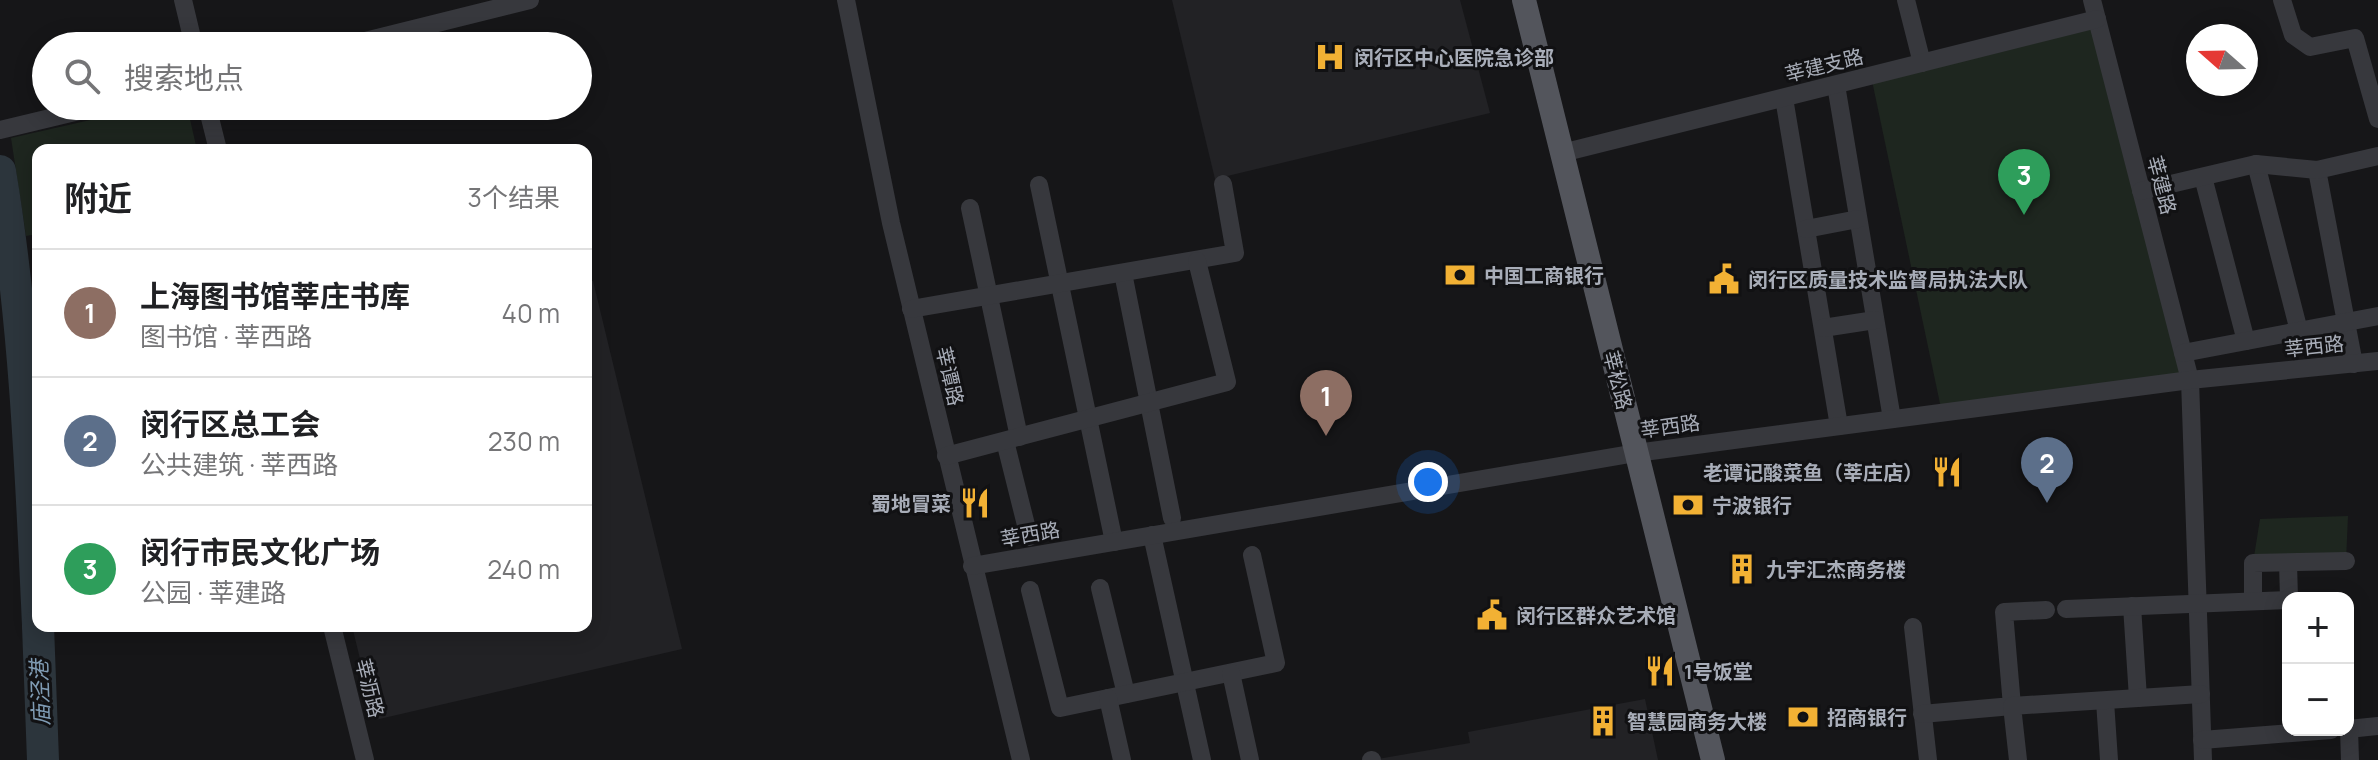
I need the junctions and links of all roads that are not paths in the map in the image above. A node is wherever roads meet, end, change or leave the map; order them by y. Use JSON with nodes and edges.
{"nodes":[{"id":1,"x":183,"y":0,"type":"edge"},
{"id":2,"x":530,"y":0,"type":"edge"},
{"id":3,"x":846,"y":0,"type":"edge"},
{"id":4,"x":1524,"y":0,"type":"edge"},
{"id":5,"x":1906,"y":0,"type":"edge"},
{"id":6,"x":2092,"y":0,"type":"edge"},
{"id":7,"x":2282,"y":0,"type":"edge"},
{"id":8,"x":2097,"y":19,"type":"junction"},
{"id":9,"x":191,"y":32,"type":"edge"},
{"id":10,"x":401,"y":32,"type":"edge"},
{"id":11,"x":1922,"y":63,"type":"junction"},
{"id":12,"x":1836,"y":85,"type":"junction"},
{"id":13,"x":1784,"y":98,"type":"junction"},
{"id":14,"x":2378,"y":119,"type":"edge"},
{"id":15,"x":41,"y":120,"type":"edge"},
{"id":16,"x":210,"y":120,"type":"edge"},
{"id":17,"x":0,"y":130,"type":"edge"},
{"id":18,"x":216,"y":144,"type":"edge"},
{"id":19,"x":1562,"y":153,"type":"junction"},
{"id":20,"x":2378,"y":156,"type":"edge"},
{"id":21,"x":2256,"y":164,"type":"junction"},
{"id":22,"x":2317,"y":170,"type":"junction"},
{"id":23,"x":2203,"y":177,"type":"junction"},
{"id":24,"x":1223,"y":184,"type":"dead end"},
{"id":25,"x":1039,"y":185,"type":"dead end"},
{"id":26,"x":2141,"y":191,"type":"junction"},
{"id":27,"x":970,"y":208,"type":"dead end"},
{"id":28,"x":1858,"y":219,"type":"junction"},
{"id":29,"x":1806,"y":229,"type":"junction"},
{"id":30,"x":1197,"y":261,"type":"junction"},
{"id":31,"x":1123,"y":273,"type":"junction"},
{"id":32,"x":1060,"y":284,"type":"junction"},
{"id":33,"x":989,"y":296,"type":"junction"},
{"id":34,"x":911,"y":309,"type":"junction"},
{"id":35,"x":2378,"y":316,"type":"edge"},
{"id":36,"x":1875,"y":320,"type":"junction"},
{"id":37,"x":2346,"y":322,"type":"junction"},
{"id":38,"x":1823,"y":328,"type":"junction"},
{"id":39,"x":2299,"y":331,"type":"junction"},
{"id":40,"x":2246,"y":341,"type":"junction"},
{"id":41,"x":2183,"y":353,"type":"junction"},
{"id":42,"x":2378,"y":361,"type":"edge"},
{"id":43,"x":2354,"y":364,"type":"junction"},
{"id":44,"x":2190,"y":380,"type":"junction"},
{"id":45,"x":1149,"y":403,"type":"junction"},
{"id":46,"x":1088,"y":419,"type":"junction"},
{"id":47,"x":1892,"y":419,"type":"junction"},
{"id":48,"x":1839,"y":426,"type":"junction"},
{"id":49,"x":1012,"y":439,"type":"junction"},
{"id":50,"x":1636,"y":453,"type":"junction"},
{"id":51,"x":946,"y":456,"type":"junction"},
{"id":52,"x":1172,"y":518,"type":"dead end"},
{"id":53,"x":1152,"y":535,"type":"junction"},
{"id":54,"x":1029,"y":537,"type":"dead end"},
{"id":55,"x":1114,"y":542,"type":"junction"},
{"id":56,"x":1252,"y":555,"type":"dead end"},
{"id":57,"x":2346,"y":561,"type":"dead end"},
{"id":58,"x":2288,"y":563,"type":"junction"},
{"id":59,"x":972,"y":566,"type":"junction"},
{"id":60,"x":1100,"y":588,"type":"dead end"},
{"id":61,"x":1030,"y":590,"type":"dead end"},
{"id":62,"x":2288,"y":592,"type":"edge"},
{"id":63,"x":2282,"y":599,"type":"edge"},
{"id":64,"x":2253,"y":601,"type":"junction"},
{"id":65,"x":2198,"y":603,"type":"junction"},
{"id":66,"x":2132,"y":606,"type":"junction"},
{"id":67,"x":2066,"y":609,"type":"dead end"},
{"id":68,"x":2046,"y":610,"type":"dead end"},
{"id":69,"x":1913,"y":627,"type":"dead end"},
{"id":70,"x":333,"y":632,"type":"edge"},
{"id":71,"x":1231,"y":673,"type":"junction"},
{"id":72,"x":1184,"y":682,"type":"junction"},
{"id":73,"x":2201,"y":694,"type":"junction"},
{"id":74,"x":1117,"y":696,"type":"junction"},
{"id":75,"x":2138,"y":698,"type":"junction"},
{"id":76,"x":2105,"y":701,"type":"junction"},
{"id":77,"x":2012,"y":706,"type":"junction"},
{"id":78,"x":1922,"y":714,"type":"junction"},
{"id":79,"x":2378,"y":726,"type":"edge"},
{"id":80,"x":2354,"y":728,"type":"edge"},
{"id":81,"x":2282,"y":732,"type":"edge"},
{"id":82,"x":2348,"y":736,"type":"edge"},
{"id":83,"x":2202,"y":740,"type":"junction"},
{"id":84,"x":365,"y":760,"type":"edge"},
{"id":85,"x":1021,"y":760,"type":"edge"},
{"id":86,"x":1122,"y":760,"type":"edge"},
{"id":87,"x":1202,"y":760,"type":"edge"},
{"id":88,"x":1250,"y":760,"type":"edge"},
{"id":89,"x":1713,"y":760,"type":"edge"},
{"id":90,"x":1928,"y":760,"type":"edge"},
{"id":91,"x":2018,"y":760,"type":"edge"},
{"id":92,"x":2109,"y":760,"type":"edge"},
{"id":93,"x":2203,"y":760,"type":"edge"},
{"id":94,"x":2350,"y":760,"type":"edge"}],
"edges":[{"from":1,"to":9,"type":"street"},
{"from":2,"to":10,"type":"street"},
{"from":3,"to":34,"type":"street","name":"莘谭路"},
{"from":4,"to":19,"type":"main road","name":"莘松路"},
{"from":5,"to":11,"type":"street"},
{"from":6,"to":8,"type":"street","name":"莘建路"},
{"from":7,"to":14,"type":"street"},
{"from":8,"to":11,"type":"street","name":"莘建支路"},
{"from":8,"to":26,"type":"street","name":"莘建路"},
{"from":11,"to":12,"type":"street","name":"莘建支路"},
{"from":12,"to":13,"type":"street","name":"莘建支路"},
{"from":12,"to":28,"type":"street"},
{"from":13,"to":19,"type":"street","name":"莘建支路"},
{"from":13,"to":29,"type":"street"},
{"from":15,"to":17,"type":"street"},
{"from":16,"to":18,"type":"street"},
{"from":19,"to":50,"type":"main road","name":"莘松路"},
{"from":20,"to":22,"type":"street"},
{"from":21,"to":22,"type":"street"},
{"from":21,"to":23,"type":"street"},
{"from":21,"to":39,"type":"street"},
{"from":22,"to":37,"type":"street"},
{"from":23,"to":26,"type":"street"},
{"from":23,"to":40,"type":"street"},
{"from":24,"to":30,"type":"street"},
{"from":25,"to":32,"type":"street"},
{"from":26,"to":41,"type":"street","name":"莘建路"},
{"from":27,"to":33,"type":"street"},
{"from":28,"to":29,"type":"street"},
{"from":28,"to":36,"type":"street"},
{"from":29,"to":38,"type":"street"},
{"from":30,"to":31,"type":"street"},
{"from":30,"to":45,"type":"street"},
{"from":31,"to":32,"type":"street"},
{"from":31,"to":45,"type":"street"},
{"from":32,"to":33,"type":"street"},
{"from":32,"to":46,"type":"street"},
{"from":33,"to":34,"type":"street"},
{"from":33,"to":49,"type":"street"},
{"from":34,"to":51,"type":"street","name":"莘谭路"},
{"from":35,"to":37,"type":"street"},
{"from":36,"to":38,"type":"street"},
{"from":36,"to":47,"type":"street"},
{"from":37,"to":39,"type":"street"},
{"from":37,"to":43,"type":"street"},
{"from":38,"to":48,"type":"street"},
{"from":39,"to":40,"type":"street"},
{"from":40,"to":41,"type":"street"},
{"from":41,"to":44,"type":"street","name":"莘建路"},
{"from":42,"to":43,"type":"street","name":"莘西路"},
{"from":43,"to":44,"type":"street","name":"莘西路"},
{"from":44,"to":47,"type":"street","name":"莘西路"},
{"from":44,"to":65,"type":"street","name":"莘建路"},
{"from":45,"to":46,"type":"street"},
{"from":45,"to":52,"type":"street"},
{"from":46,"to":49,"type":"street"},
{"from":46,"to":55,"type":"street"},
{"from":47,"to":48,"type":"street","name":"莘西路"},
{"from":48,"to":50,"type":"street","name":"莘西路"},
{"from":49,"to":51,"type":"street"},
{"from":49,"to":54,"type":"street"},
{"from":50,"to":53,"type":"street","name":"莘西路"},
{"from":50,"to":89,"type":"main road","name":"莘松路"},
{"from":51,"to":59,"type":"street","name":"莘谭路"},
{"from":53,"to":55,"type":"street","name":"莘西路"},
{"from":53,"to":72,"type":"street"},
{"from":55,"to":59,"type":"street","name":"莘西路"},
{"from":56,"to":71,"type":"street"},
{"from":57,"to":58,"type":"street"},
{"from":58,"to":62,"type":"street"},
{"from":58,"to":64,"type":"street"},
{"from":59,"to":85,"type":"street","name":"莘谭路"},
{"from":60,"to":74,"type":"street"},
{"from":61,"to":74,"type":"street"},
{"from":63,"to":64,"type":"street"},
{"from":64,"to":65,"type":"street"},
{"from":65,"to":66,"type":"street"},
{"from":65,"to":73,"type":"street","name":"莘建路"},
{"from":66,"to":67,"type":"street"},
{"from":66,"to":75,"type":"street"},
{"from":68,"to":77,"type":"street"},
{"from":69,"to":78,"type":"street"},
{"from":70,"to":84,"type":"street","name":"莘沥路"},
{"from":71,"to":72,"type":"street"},
{"from":71,"to":88,"type":"street"},
{"from":72,"to":74,"type":"street"},
{"from":72,"to":87,"type":"street"},
{"from":73,"to":75,"type":"street"},
{"from":73,"to":83,"type":"street","name":"莘建路"},
{"from":74,"to":86,"type":"street"},
{"from":75,"to":76,"type":"street"},
{"from":76,"to":77,"type":"street"},
{"from":76,"to":92,"type":"street"},
{"from":77,"to":78,"type":"street"},
{"from":77,"to":91,"type":"street"},
{"from":78,"to":90,"type":"street"},
{"from":79,"to":80,"type":"street"},
{"from":81,"to":83,"type":"street"},
{"from":82,"to":94,"type":"street"},
{"from":83,"to":93,"type":"street","name":"莘建路"}]}
